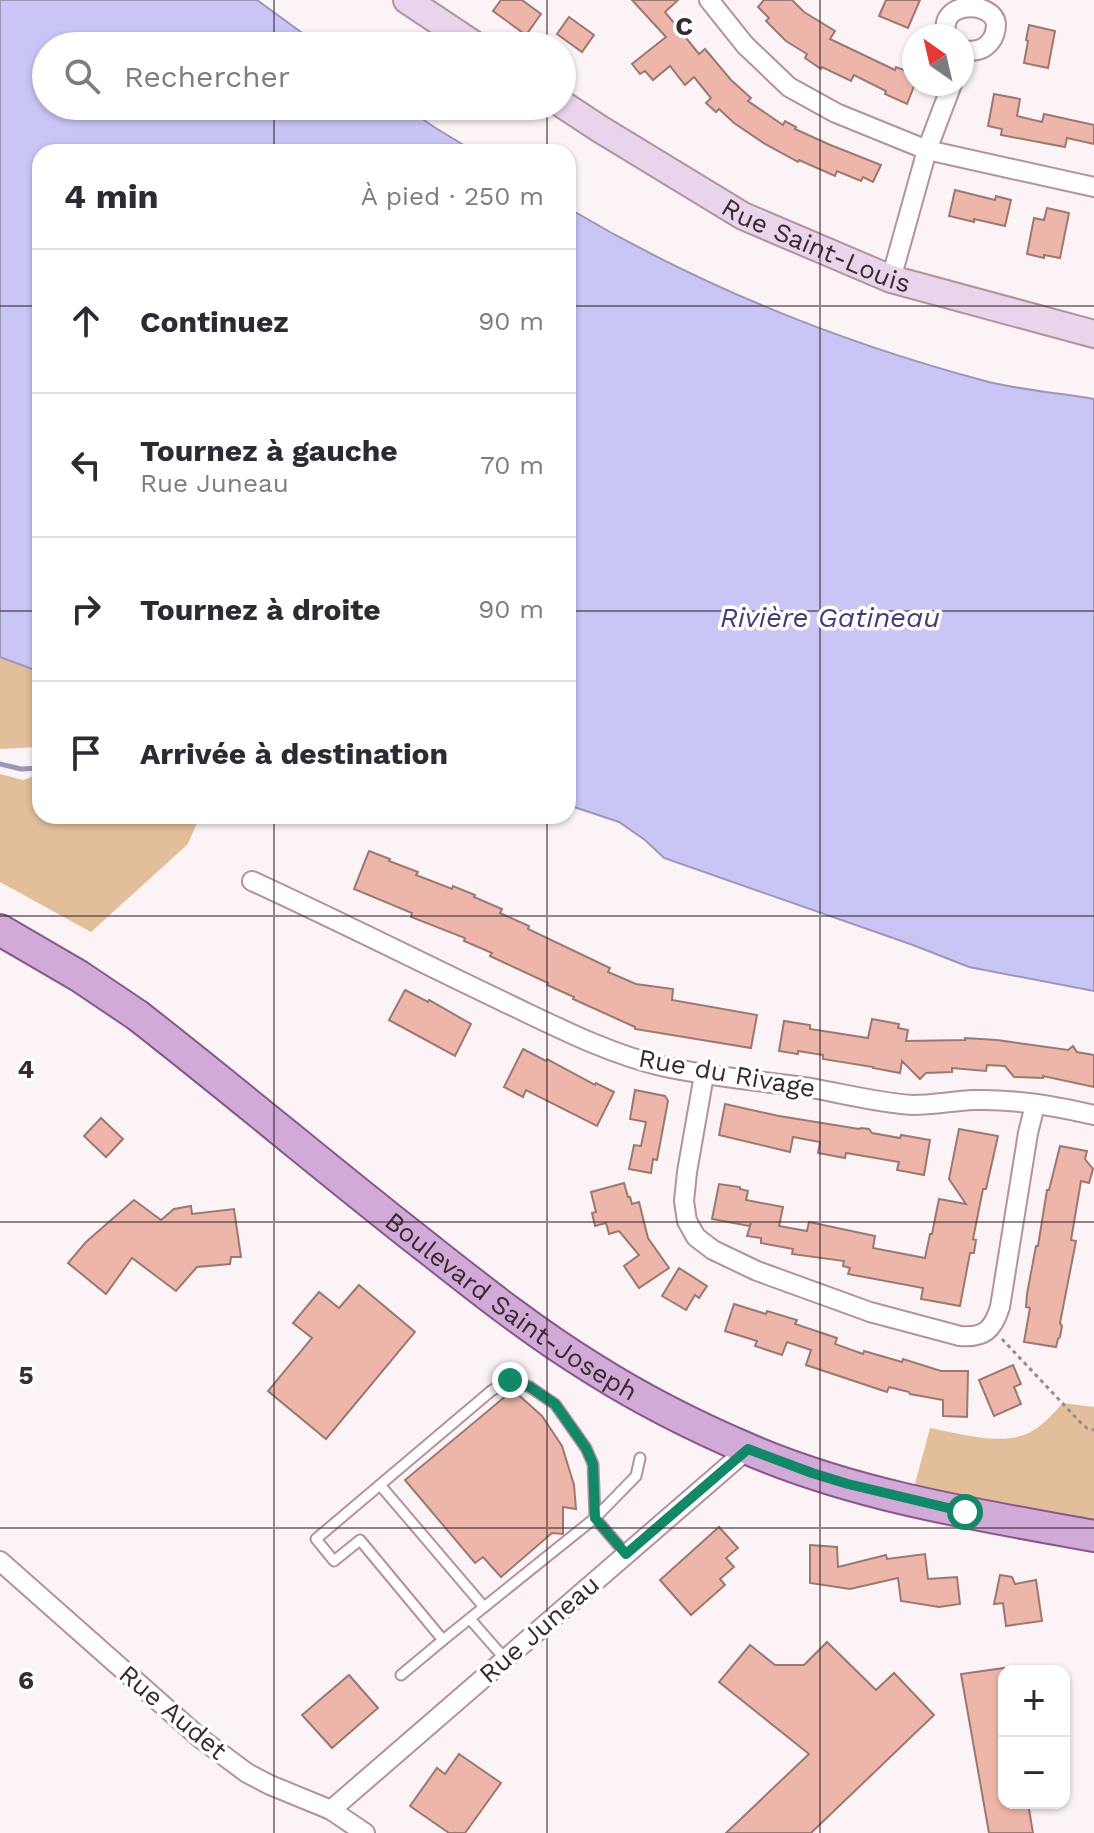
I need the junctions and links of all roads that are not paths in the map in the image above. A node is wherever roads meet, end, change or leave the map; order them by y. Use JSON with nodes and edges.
{"nodes":[{"id":1,"x":407,"y":0,"type":"edge"},
{"id":2,"x":712,"y":1,"type":"edge"},
{"id":3,"x":946,"y":24,"type":"edge"},
{"id":4,"x":455,"y":32,"type":"edge"},
{"id":5,"x":974,"y":52,"type":"edge"},
{"id":6,"x":947,"y":96,"type":"edge"},
{"id":7,"x":576,"y":113,"type":"edge"},
{"id":8,"x":927,"y":150,"type":"junction"},
{"id":9,"x":1094,"y":187,"type":"edge"},
{"id":10,"x":891,"y":279,"type":"junction"},
{"id":11,"x":1094,"y":334,"type":"edge"},
{"id":12,"x":252,"y":881,"type":"dead end"},
{"id":13,"x":0,"y":930,"type":"edge"},
{"id":14,"x":704,"y":1075,"type":"junction"},
{"id":15,"x":1035,"y":1105,"type":"junction"},
{"id":16,"x":1094,"y":1115,"type":"edge"},
{"id":17,"x":748,"y":1449,"type":"junction"},
{"id":18,"x":640,"y":1458,"type":"dead end"},
{"id":19,"x":380,"y":1485,"type":"junction"},
{"id":20,"x":595,"y":1518,"type":"junction"},
{"id":21,"x":1094,"y":1536,"type":"edge"},
{"id":22,"x":626,"y":1554,"type":"junction"},
{"id":23,"x":0,"y":1561,"type":"edge"},
{"id":24,"x":484,"y":1607,"type":"junction"},
{"id":25,"x":470,"y":1619,"type":"junction"},
{"id":26,"x":443,"y":1640,"type":"junction"},
{"id":27,"x":505,"y":1659,"type":"junction"},
{"id":28,"x":401,"y":1675,"type":"dead end"},
{"id":29,"x":331,"y":1810,"type":"junction"},
{"id":30,"x":365,"y":1833,"type":"edge"}],
"edges":[{"from":1,"to":4,"type":"main road"},
{"from":2,"to":8,"type":"street"},
{"from":3,"to":5,"type":"street"},
{"from":6,"to":8,"type":"street"},
{"from":7,"to":10,"type":"main road","name":"Rue Saint-Louis"},
{"from":8,"to":9,"type":"street"},
{"from":8,"to":10,"type":"street"},
{"from":10,"to":11,"type":"main road","name":"Rue Saint-Louis"},
{"from":12,"to":14,"type":"street","name":"Rue du Rivage"},
{"from":13,"to":17,"type":"main road","name":"Boulevard Saint-Joseph"},
{"from":14,"to":15,"type":"street","name":"Rue du Rivage"},
{"from":14,"to":15,"type":"street"},
{"from":15,"to":16,"type":"street","name":"Rue du Rivage"},
{"from":17,"to":21,"type":"main road","name":"Boulevard Saint-Joseph"},
{"from":17,"to":22,"type":"street","name":"Rue Juneau"},
{"from":18,"to":20,"type":"lane"},
{"from":19,"to":20,"type":"lane"},
{"from":19,"to":24,"type":"lane"},
{"from":19,"to":26,"type":"lane"},
{"from":20,"to":22,"type":"lane"},
{"from":20,"to":24,"type":"lane"},
{"from":22,"to":27,"type":"street","name":"Rue Juneau"},
{"from":23,"to":29,"type":"street","name":"Rue Audet"},
{"from":24,"to":25,"type":"lane"},
{"from":25,"to":26,"type":"lane"},
{"from":25,"to":27,"type":"lane"},
{"from":26,"to":28,"type":"lane"},
{"from":27,"to":29,"type":"street","name":"Rue Juneau"},
{"from":29,"to":30,"type":"street","name":"Rue Audet"}]}
